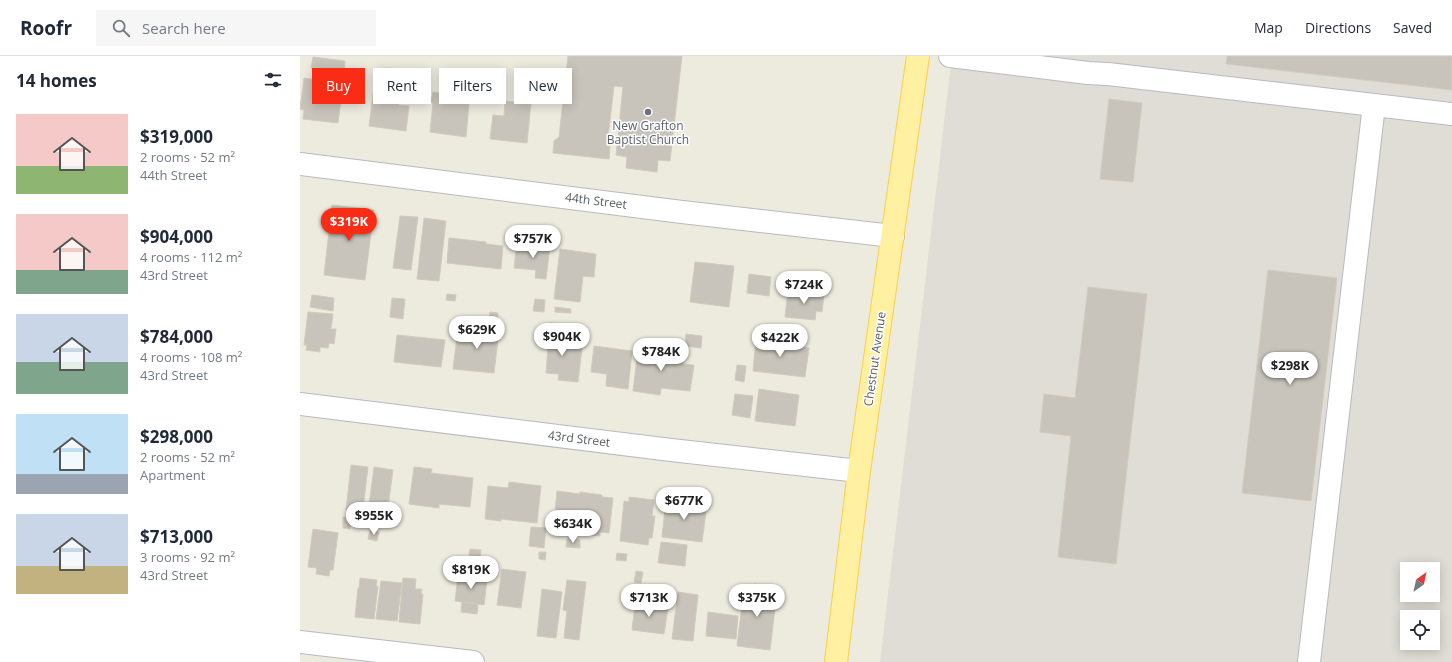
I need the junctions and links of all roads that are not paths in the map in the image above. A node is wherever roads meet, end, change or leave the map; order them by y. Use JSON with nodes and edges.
{"nodes":[{"id":1,"x":918,"y":56,"type":"edge"},
{"id":2,"x":950,"y":56,"type":"edge"},
{"id":3,"x":1374,"y":105,"type":"junction"},
{"id":4,"x":1452,"y":114,"type":"edge"},
{"id":5,"x":300,"y":164,"type":"edge"},
{"id":6,"x":893,"y":236,"type":"junction"},
{"id":7,"x":300,"y":404,"type":"edge"},
{"id":8,"x":859,"y":471,"type":"junction"},
{"id":9,"x":300,"y":642,"type":"edge"},
{"id":10,"x":473,"y":662,"type":"edge"},
{"id":11,"x":836,"y":662,"type":"edge"},
{"id":12,"x":1310,"y":662,"type":"edge"}],
"edges":[{"from":1,"to":6,"type":"main road","name":"Chestnut Avenue"},
{"from":2,"to":3,"type":"street"},
{"from":3,"to":4,"type":"street"},
{"from":3,"to":12,"type":"street"},
{"from":5,"to":6,"type":"street","name":"44th Street"},
{"from":6,"to":8,"type":"main road","name":"Chestnut Avenue"},
{"from":7,"to":8,"type":"street","name":"43rd Street"},
{"from":8,"to":11,"type":"main road","name":"Chestnut Avenue"},
{"from":9,"to":10,"type":"street"}]}
